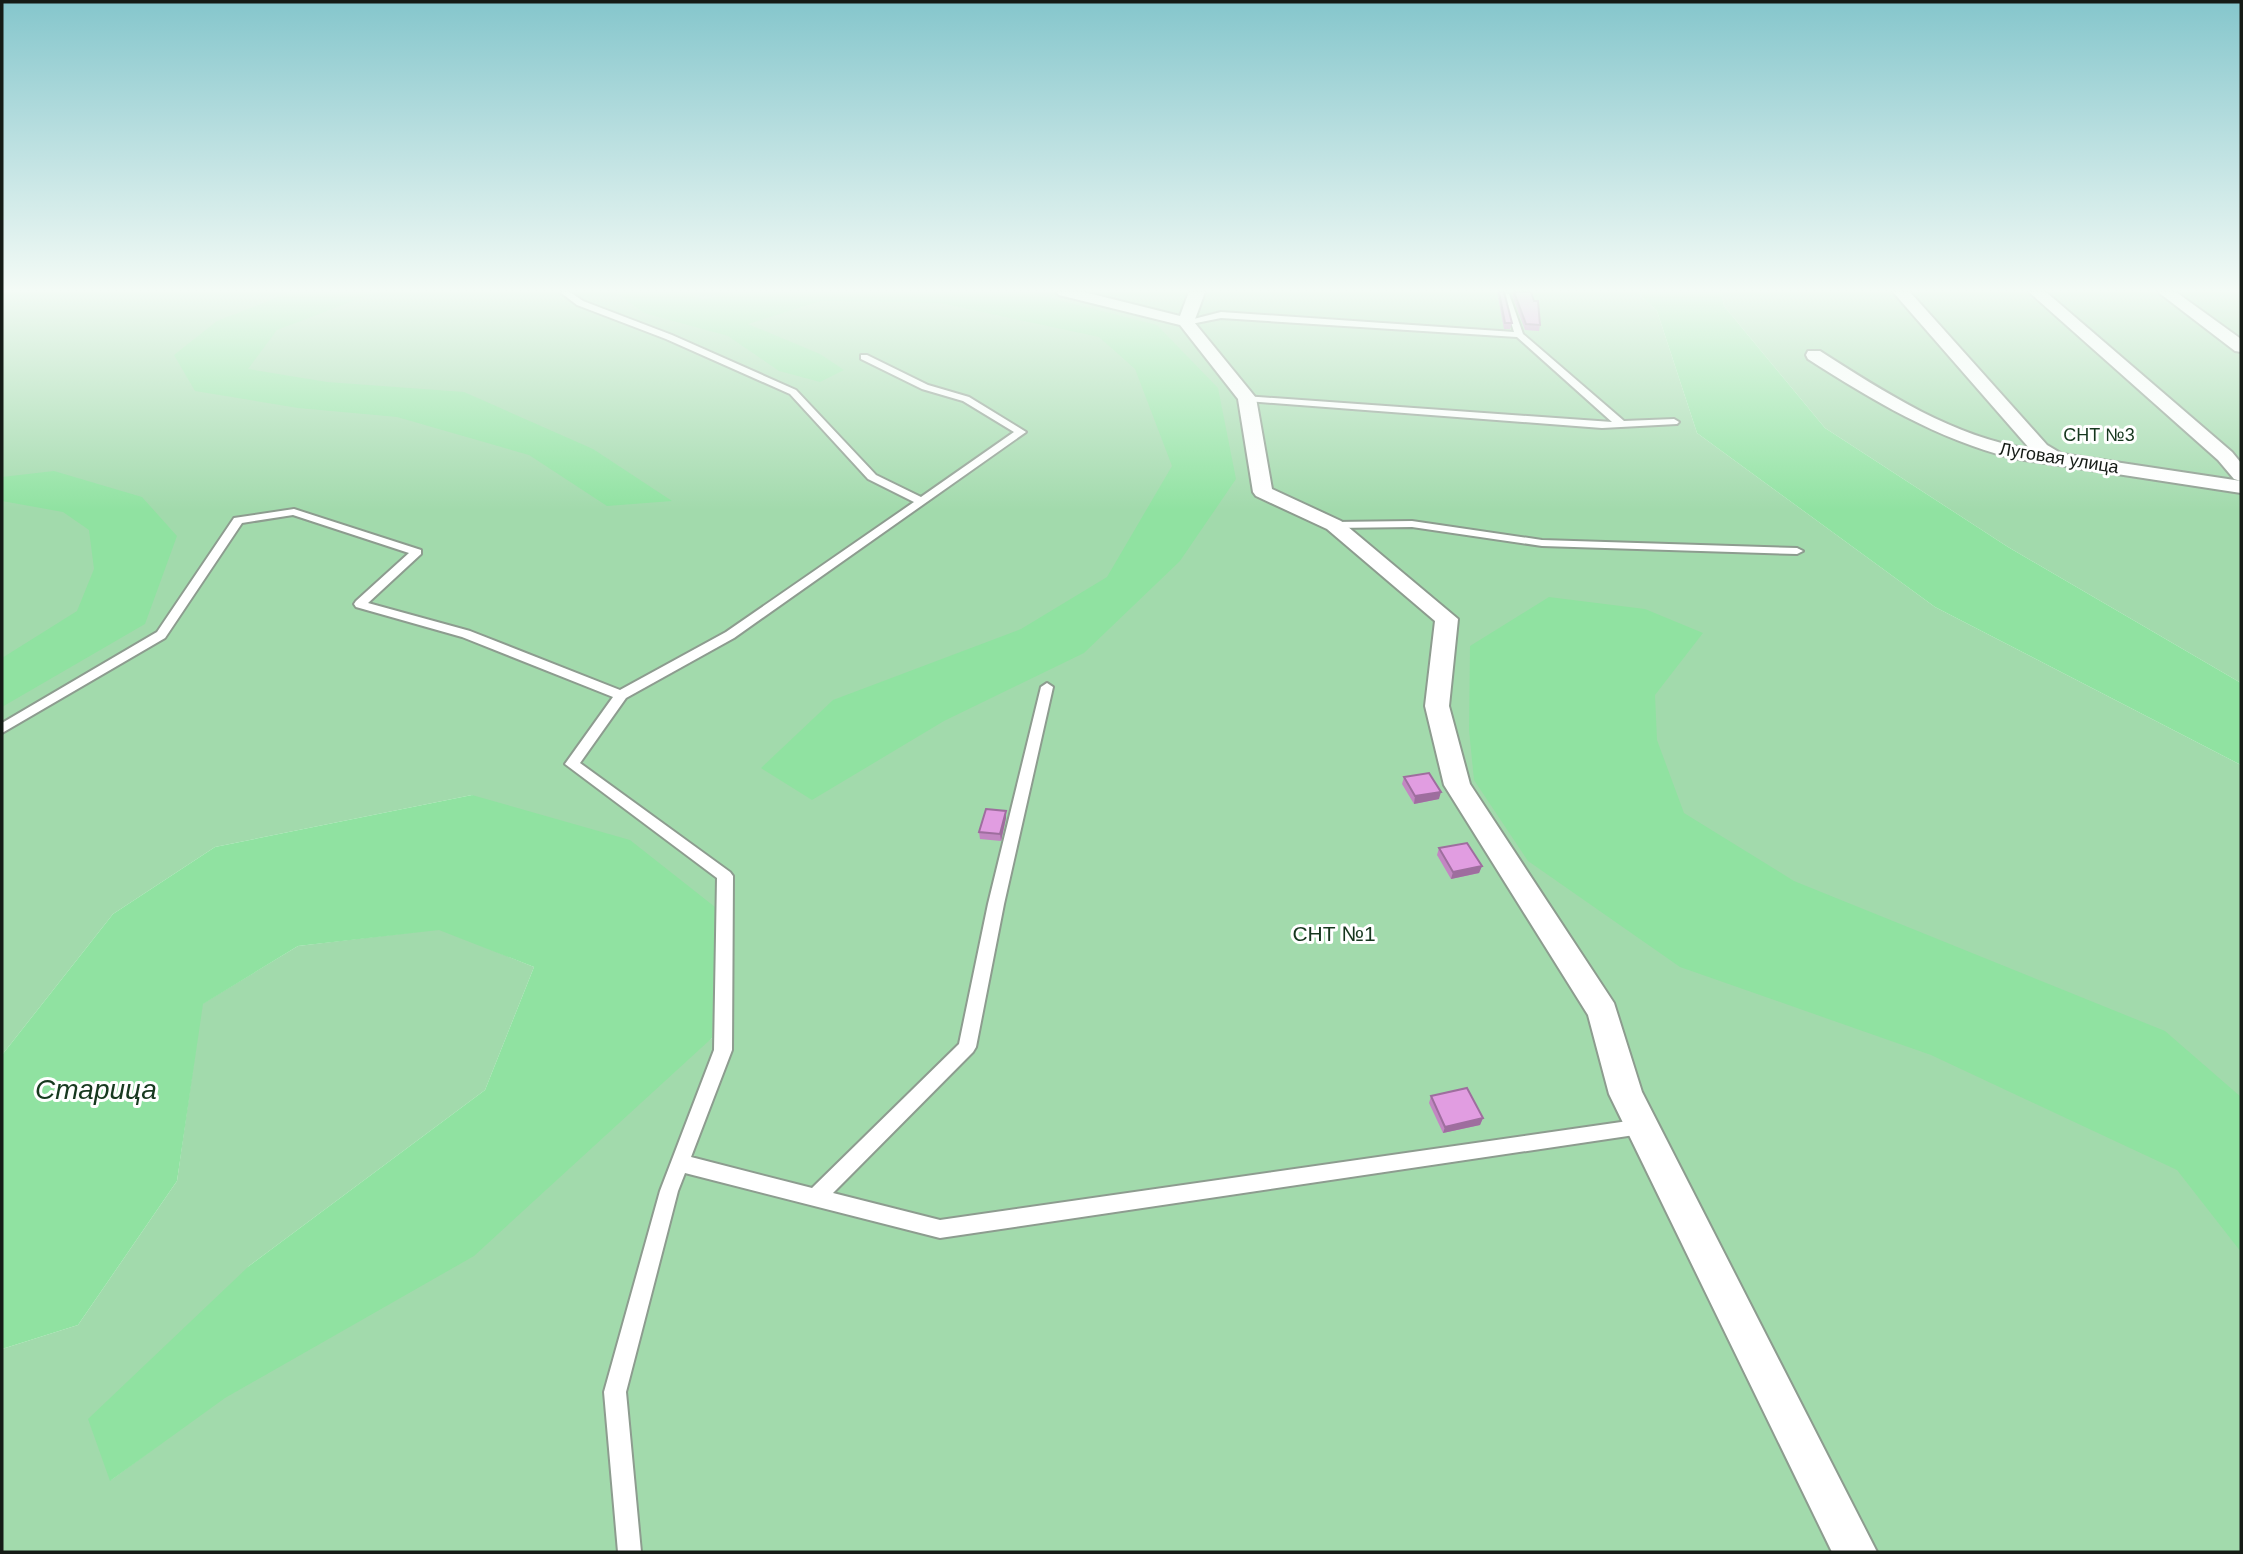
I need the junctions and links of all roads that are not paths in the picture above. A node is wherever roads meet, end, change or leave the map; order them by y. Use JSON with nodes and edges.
{"nodes":[{"id":1,"x":731,"y":365,"type":"edge"},
{"id":2,"x":879,"y":365,"type":"edge"},
{"id":3,"x":1221,"y":365,"type":"edge"},
{"id":4,"x":1553,"y":365,"type":"edge"},
{"id":5,"x":1829,"y":365,"type":"edge"},
{"id":6,"x":1965,"y":365,"type":"edge"},
{"id":7,"x":2120,"y":365,"type":"edge"},
{"id":8,"x":1247,"y":397,"type":"junction"},
{"id":9,"x":1674,"y":422,"type":"dead end"},
{"id":10,"x":1621,"y":424,"type":"junction"},
{"id":11,"x":2057,"y":458,"type":"junction"},
{"id":12,"x":2241,"y":475,"type":"edge"},
{"id":13,"x":2241,"y":487,"type":"edge"},
{"id":14,"x":922,"y":502,"type":"junction"},
{"id":15,"x":1334,"y":525,"type":"junction"},
{"id":16,"x":1797,"y":551,"type":"dead end"},
{"id":17,"x":1047,"y":687,"type":"dead end"},
{"id":18,"x":621,"y":695,"type":"junction"},
{"id":19,"x":2,"y":729,"type":"edge"},
{"id":20,"x":1642,"y":1127,"type":"junction"},
{"id":21,"x":680,"y":1163,"type":"junction"},
{"id":22,"x":815,"y":1198,"type":"junction"},
{"id":23,"x":629,"y":1552,"type":"edge"},
{"id":24,"x":1855,"y":1552,"type":"edge"}],
"edges":[{"from":1,"to":14,"type":"lane"},
{"from":2,"to":14,"type":"lane"},
{"from":3,"to":8,"type":"street"},
{"from":4,"to":10,"type":"lane"},
{"from":5,"to":11,"type":"street","name":"Луговая улица"},
{"from":6,"to":11,"type":"street"},
{"from":7,"to":12,"type":"street"},
{"from":8,"to":10,"type":"lane"},
{"from":8,"to":15,"type":"street"},
{"from":9,"to":10,"type":"lane"},
{"from":11,"to":13,"type":"street","name":"Луговая улица"},
{"from":14,"to":18,"type":"lane"},
{"from":15,"to":16,"type":"lane"},
{"from":15,"to":20,"type":"street"},
{"from":17,"to":22,"type":"lane"},
{"from":18,"to":19,"type":"lane"},
{"from":18,"to":21,"type":"lane"},
{"from":20,"to":22,"type":"lane"},
{"from":20,"to":24,"type":"street"},
{"from":21,"to":22,"type":"lane"},
{"from":21,"to":23,"type":"lane"}]}
